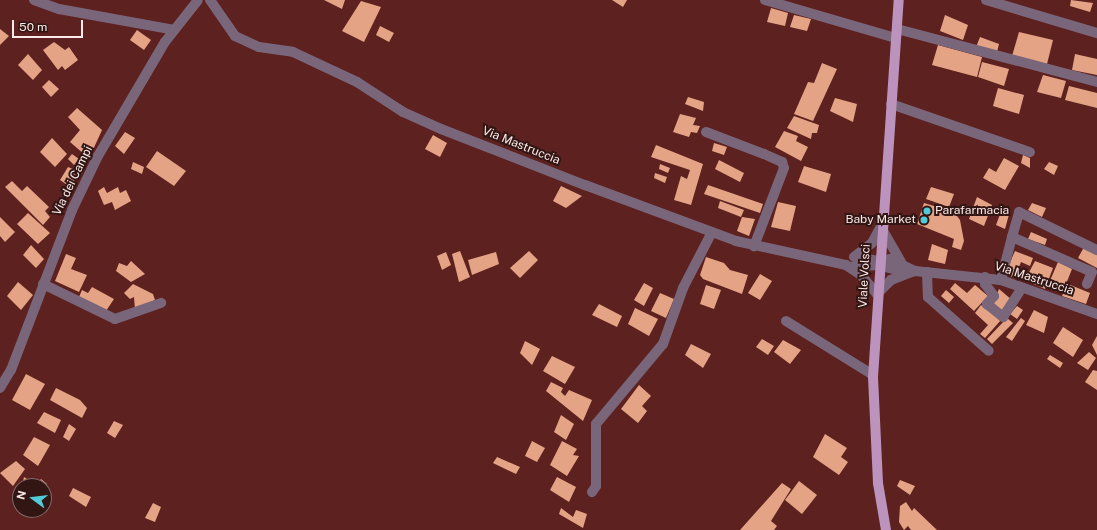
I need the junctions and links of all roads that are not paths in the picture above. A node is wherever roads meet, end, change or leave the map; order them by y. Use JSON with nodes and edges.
{"nodes":[{"id":1,"x":34,"y":0,"type":"edge"},
{"id":2,"x":198,"y":0,"type":"edge"},
{"id":3,"x":210,"y":0,"type":"edge"},
{"id":4,"x":765,"y":0,"type":"edge"},
{"id":5,"x":899,"y":0,"type":"edge"},
{"id":6,"x":986,"y":0,"type":"edge"},
{"id":7,"x":174,"y":30,"type":"junction"},
{"id":8,"x":897,"y":33,"type":"junction"},
{"id":9,"x":1097,"y":33,"type":"edge"},
{"id":10,"x":1097,"y":82,"type":"edge"},
{"id":11,"x":891,"y":104,"type":"junction"},
{"id":12,"x":706,"y":132,"type":"dead end"},
{"id":13,"x":1030,"y":152,"type":"dead end"},
{"id":14,"x":881,"y":226,"type":"junction"},
{"id":15,"x":712,"y":232,"type":"junction"},
{"id":16,"x":1012,"y":237,"type":"junction"},
{"id":17,"x":754,"y":246,"type":"junction"},
{"id":18,"x":1097,"y":250,"type":"edge"},
{"id":19,"x":856,"y":257,"type":"junction"},
{"id":20,"x":837,"y":262,"type":"junction"},
{"id":21,"x":878,"y":263,"type":"junction"},
{"id":22,"x":902,"y":263,"type":"junction"},
{"id":23,"x":850,"y":267,"type":"junction"},
{"id":24,"x":910,"y":272,"type":"junction"},
{"id":25,"x":926,"y":272,"type":"junction"},
{"id":26,"x":985,"y":277,"type":"junction"},
{"id":27,"x":1001,"y":280,"type":"junction"},
{"id":28,"x":43,"y":284,"type":"junction"},
{"id":29,"x":1087,"y":284,"type":"dead end"},
{"id":30,"x":1022,"y":288,"type":"junction"},
{"id":31,"x":877,"y":294,"type":"junction"},
{"id":32,"x":161,"y":303,"type":"dead end"},
{"id":33,"x":1097,"y":314,"type":"edge"},
{"id":34,"x":786,"y":321,"type":"dead end"},
{"id":35,"x":989,"y":352,"type":"dead end"},
{"id":36,"x":873,"y":375,"type":"junction"},
{"id":37,"x":0,"y":388,"type":"edge"},
{"id":38,"x":592,"y":492,"type":"dead end"},
{"id":39,"x":886,"y":530,"type":"edge"}],
"edges":[{"from":1,"to":7,"type":"street"},
{"from":2,"to":7,"type":"street","name":"Via dei Campi"},
{"from":3,"to":15,"type":"street","name":"Via Mastruccia"},
{"from":4,"to":8,"type":"street"},
{"from":5,"to":8,"type":"main road","name":"Viale Volsci"},
{"from":6,"to":9,"type":"street"},
{"from":7,"to":28,"type":"street","name":"Via dei Campi"},
{"from":8,"to":10,"type":"street"},
{"from":8,"to":11,"type":"main road","name":"Viale Volsci"},
{"from":11,"to":13,"type":"street"},
{"from":11,"to":14,"type":"main road","name":"Viale Volsci"},
{"from":12,"to":17,"type":"street"},
{"from":14,"to":19,"type":"street"},
{"from":14,"to":21,"type":"main road","name":"Viale Volsci"},
{"from":14,"to":22,"type":"street"},
{"from":15,"to":17,"type":"street","name":"Via Mastruccia"},
{"from":15,"to":38,"type":"street"},
{"from":16,"to":18,"type":"street"},
{"from":16,"to":27,"type":"street"},
{"from":16,"to":29,"type":"street"},
{"from":17,"to":20,"type":"street","name":"Via Mastruccia"},
{"from":19,"to":20,"type":"street"},
{"from":19,"to":21,"type":"street"},
{"from":20,"to":23,"type":"street","name":"Via Mastruccia"},
{"from":21,"to":22,"type":"street"},
{"from":21,"to":23,"type":"street"},
{"from":21,"to":24,"type":"street","name":"Via Mastruccia"},
{"from":21,"to":31,"type":"main road","name":"Viale Volsci"},
{"from":22,"to":24,"type":"street"},
{"from":23,"to":31,"type":"street"},
{"from":24,"to":25,"type":"street","name":"Via Mastruccia"},
{"from":24,"to":31,"type":"street"},
{"from":25,"to":26,"type":"street","name":"Via Mastruccia"},
{"from":25,"to":35,"type":"street"},
{"from":26,"to":27,"type":"street","name":"Via Mastruccia"},
{"from":26,"to":30,"type":"street"},
{"from":27,"to":30,"type":"street","name":"Via Mastruccia"},
{"from":28,"to":32,"type":"street"},
{"from":28,"to":37,"type":"street","name":"Via dei Campi"},
{"from":30,"to":33,"type":"street","name":"Via Mastruccia"},
{"from":31,"to":36,"type":"main road","name":"Viale Volsci"},
{"from":34,"to":36,"type":"street"},
{"from":36,"to":39,"type":"main road","name":"Viale Volsci"}]}
